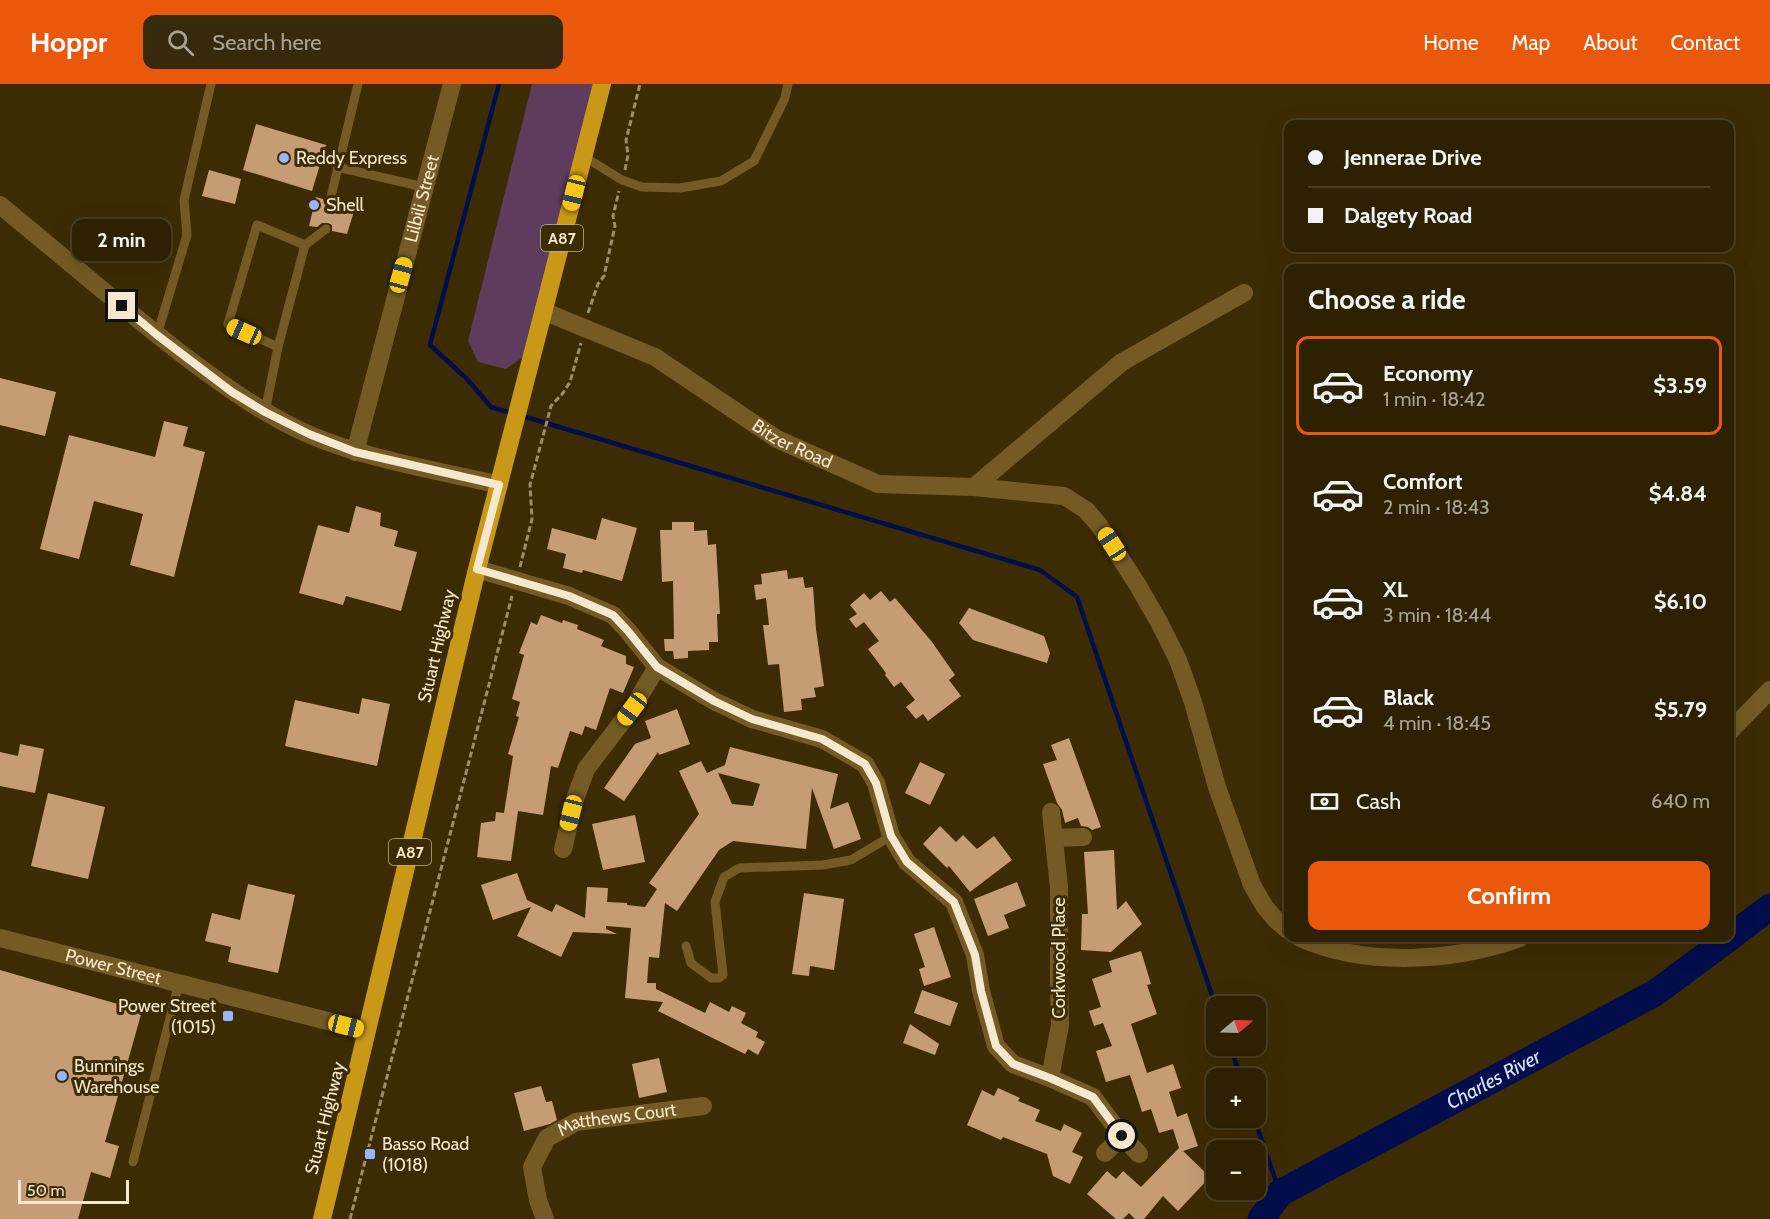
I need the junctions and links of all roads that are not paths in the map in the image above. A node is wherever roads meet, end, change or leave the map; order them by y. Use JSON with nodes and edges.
{"nodes":[{"id":1,"x":211,"y":84,"type":"edge"},
{"id":2,"x":358,"y":84,"type":"edge"},
{"id":3,"x":452,"y":84,"type":"edge"},
{"id":4,"x":602,"y":84,"type":"edge"},
{"id":5,"x":788,"y":84,"type":"edge"},
{"id":6,"x":584,"y":156,"type":"junction"},
{"id":7,"x":337,"y":167,"type":"junction"},
{"id":8,"x":424,"y":187,"type":"junction"},
{"id":9,"x":330,"y":201,"type":"dead end"},
{"id":10,"x":0,"y":205,"type":"edge"},
{"id":11,"x":326,"y":230,"type":"dead end"},
{"id":12,"x":305,"y":245,"type":"junction"},
{"id":13,"x":1244,"y":293,"type":"dead end"},
{"id":14,"x":543,"y":311,"type":"junction"},
{"id":15,"x":157,"y":335,"type":"junction"},
{"id":16,"x":278,"y":347,"type":"junction"},
{"id":17,"x":265,"y":412,"type":"junction"},
{"id":18,"x":355,"y":452,"type":"junction"},
{"id":19,"x":499,"y":485,"type":"junction"},
{"id":20,"x":974,"y":487,"type":"junction"},
{"id":21,"x":477,"y":569,"type":"junction"},
{"id":22,"x":657,"y":667,"type":"junction"},
{"id":23,"x":1770,"y":690,"type":"edge"},
{"id":24,"x":1734,"y":727,"type":"edge"},
{"id":25,"x":1051,"y":812,"type":"dead end"},
{"id":26,"x":891,"y":836,"type":"junction"},
{"id":27,"x":1083,"y":837,"type":"dead end"},
{"id":28,"x":1054,"y":838,"type":"junction"},
{"id":29,"x":563,"y":849,"type":"dead end"},
{"id":30,"x":1284,"y":927,"type":"edge"},
{"id":31,"x":0,"y":938,"type":"edge"},
{"id":32,"x":1312,"y":942,"type":"edge"},
{"id":33,"x":1509,"y":942,"type":"edge"},
{"id":34,"x":686,"y":946,"type":"dead end"},
{"id":35,"x":179,"y":983,"type":"junction"},
{"id":36,"x":367,"y":1031,"type":"junction"},
{"id":37,"x":1050,"y":1078,"type":"junction"},
{"id":38,"x":703,"y":1106,"type":"dead end"},
{"id":39,"x":1122,"y":1136,"type":"junction"},
{"id":40,"x":1105,"y":1153,"type":"dead end"},
{"id":41,"x":1139,"y":1154,"type":"dead end"},
{"id":42,"x":133,"y":1162,"type":"dead end"},
{"id":43,"x":322,"y":1219,"type":"edge"},
{"id":44,"x":545,"y":1219,"type":"edge"}],
"edges":[{"from":1,"to":15,"type":"lane"},
{"from":2,"to":7,"type":"lane"},
{"from":3,"to":8,"type":"street","name":"Lilbili Street"},
{"from":4,"to":6,"type":"highway","name":"Stuart Highway","number":"A87"},
{"from":5,"to":6,"type":"lane"},
{"from":6,"to":14,"type":"highway","name":"Stuart Highway","number":"A87"},
{"from":7,"to":8,"type":"lane"},
{"from":7,"to":9,"type":"lane"},
{"from":8,"to":18,"type":"street","name":"Lilbili Street"},
{"from":10,"to":15,"type":"street"},
{"from":11,"to":12,"type":"lane"},
{"from":12,"to":16,"type":"lane"},
{"from":12,"to":16,"type":"lane"},
{"from":13,"to":20,"type":"street"},
{"from":14,"to":19,"type":"highway","name":"Stuart Highway","number":"A87"},
{"from":14,"to":20,"type":"street","name":"Bitzer Road"},
{"from":15,"to":17,"type":"street"},
{"from":16,"to":17,"type":"lane"},
{"from":17,"to":18,"type":"street"},
{"from":18,"to":19,"type":"street"},
{"from":19,"to":21,"type":"highway","name":"Stuart Highway","number":"A87"},
{"from":20,"to":30,"type":"street","name":"Bitzer Road"},
{"from":21,"to":22,"type":"street"},
{"from":21,"to":36,"type":"highway","name":"Stuart Highway","number":"A87"},
{"from":22,"to":26,"type":"street"},
{"from":22,"to":29,"type":"street"},
{"from":23,"to":24,"type":"street"},
{"from":25,"to":28,"type":"street","name":"Corkwood Place"},
{"from":26,"to":34,"type":"lane"},
{"from":26,"to":37,"type":"street"},
{"from":27,"to":28,"type":"street"},
{"from":28,"to":37,"type":"street","name":"Corkwood Place"},
{"from":31,"to":35,"type":"street","name":"Power Street"},
{"from":32,"to":33,"type":"street"},
{"from":35,"to":36,"type":"street","name":"Power Street"},
{"from":35,"to":42,"type":"lane"},
{"from":36,"to":43,"type":"highway","name":"Stuart Highway","number":"A87"},
{"from":37,"to":39,"type":"street"},
{"from":38,"to":44,"type":"street","name":"Matthews Court"},
{"from":39,"to":40,"type":"street"},
{"from":39,"to":41,"type":"street"}]}
